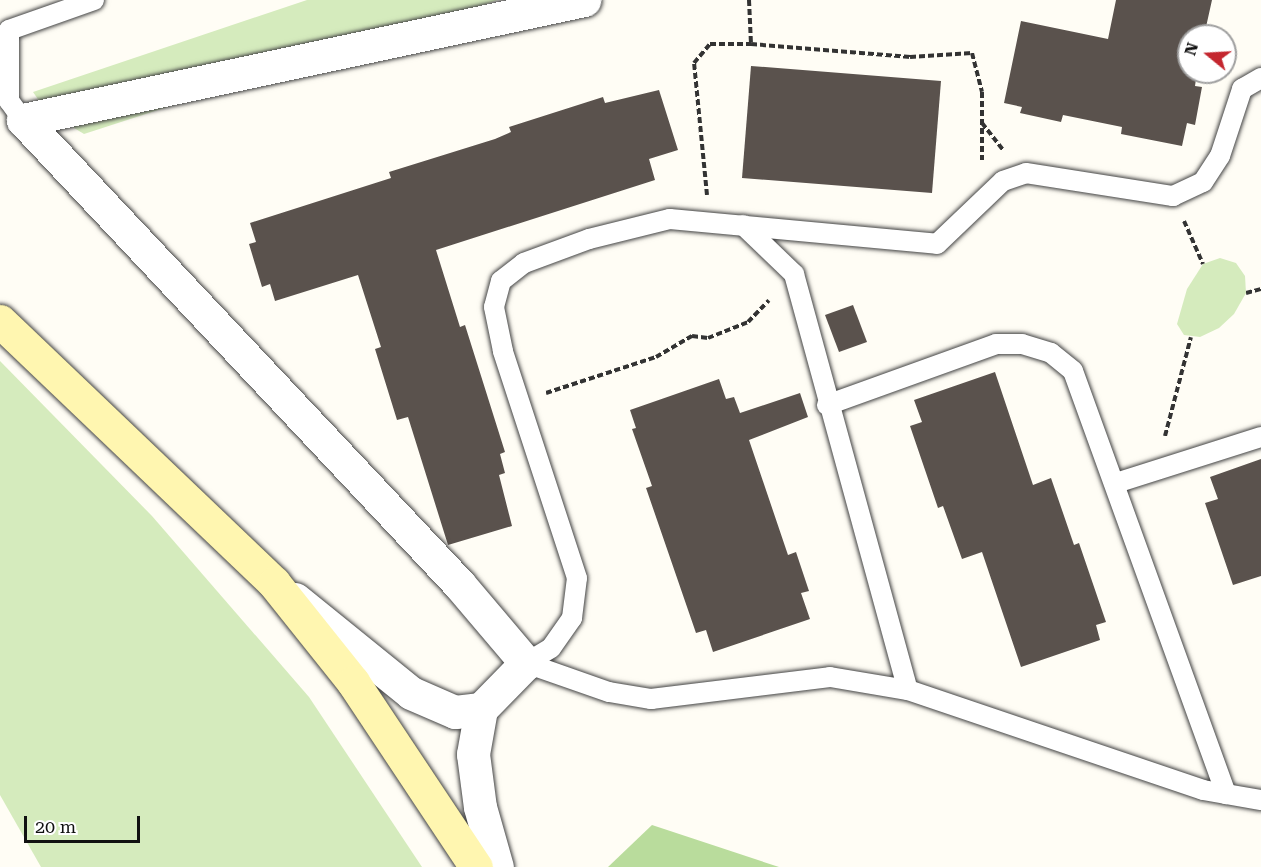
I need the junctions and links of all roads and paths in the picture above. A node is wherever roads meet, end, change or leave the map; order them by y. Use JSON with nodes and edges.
{"nodes":[{"id":1,"x":94,"y":0,"type":"edge"},
{"id":2,"x":584,"y":0,"type":"edge"},
{"id":3,"x":749,"y":0,"type":"edge"},
{"id":4,"x":751,"y":44,"type":"junction"},
{"id":5,"x":1261,"y":78,"type":"edge"},
{"id":6,"x":23,"y":120,"type":"junction"},
{"id":7,"x":981,"y":170,"type":"dead end"},
{"id":8,"x":1173,"y":196,"type":"junction"},
{"id":9,"x":710,"y":222,"type":"junction"},
{"id":10,"x":743,"y":225,"type":"junction"},
{"id":11,"x":1203,"y":264,"type":"dead end"},
{"id":12,"x":794,"y":274,"type":"junction"},
{"id":13,"x":1261,"y":289,"type":"edge"},
{"id":14,"x":1246,"y":293,"type":"dead end"},
{"id":15,"x":0,"y":321,"type":"edge"},
{"id":16,"x":1191,"y":337,"type":"dead end"},
{"id":17,"x":520,"y":401,"type":"junction"},
{"id":18,"x":827,"y":405,"type":"junction"},
{"id":19,"x":1261,"y":437,"type":"edge"},
{"id":20,"x":1155,"y":471,"type":"junction"},
{"id":21,"x":1116,"y":483,"type":"junction"},
{"id":22,"x":274,"y":583,"type":"junction"},
{"id":23,"x":526,"y":663,"type":"junction"},
{"id":24,"x":908,"y":690,"type":"junction"},
{"id":25,"x":481,"y":709,"type":"junction"},
{"id":26,"x":1226,"y":794,"type":"junction"},
{"id":27,"x":1261,"y":800,"type":"edge"},
{"id":28,"x":476,"y":867,"type":"edge"},
{"id":29,"x":497,"y":867,"type":"edge"}],
"edges":[{"from":1,"to":6,"type":"lane"},
{"from":2,"to":6,"type":"street"},
{"from":3,"to":4,"type":"path"},
{"from":4,"to":7,"type":"path"},
{"from":4,"to":9,"type":"path"},
{"from":5,"to":8,"type":"lane"},
{"from":6,"to":23,"type":"street"},
{"from":8,"to":10,"type":"lane"},
{"from":8,"to":11,"type":"path"},
{"from":9,"to":10,"type":"lane"},
{"from":9,"to":17,"type":"lane"},
{"from":10,"to":12,"type":"lane"},
{"from":12,"to":17,"type":"path"},
{"from":12,"to":18,"type":"lane"},
{"from":13,"to":14,"type":"path"},
{"from":15,"to":22,"type":"main road"},
{"from":16,"to":20,"type":"path"},
{"from":17,"to":23,"type":"lane"},
{"from":18,"to":21,"type":"lane"},
{"from":18,"to":24,"type":"lane"},
{"from":19,"to":20,"type":"lane"},
{"from":20,"to":21,"type":"lane"},
{"from":21,"to":26,"type":"lane"},
{"from":22,"to":25,"type":"street"},
{"from":22,"to":28,"type":"main road"},
{"from":23,"to":24,"type":"lane"},
{"from":23,"to":25,"type":"street"},
{"from":24,"to":26,"type":"lane"},
{"from":25,"to":29,"type":"street"},
{"from":26,"to":27,"type":"lane"}]}
